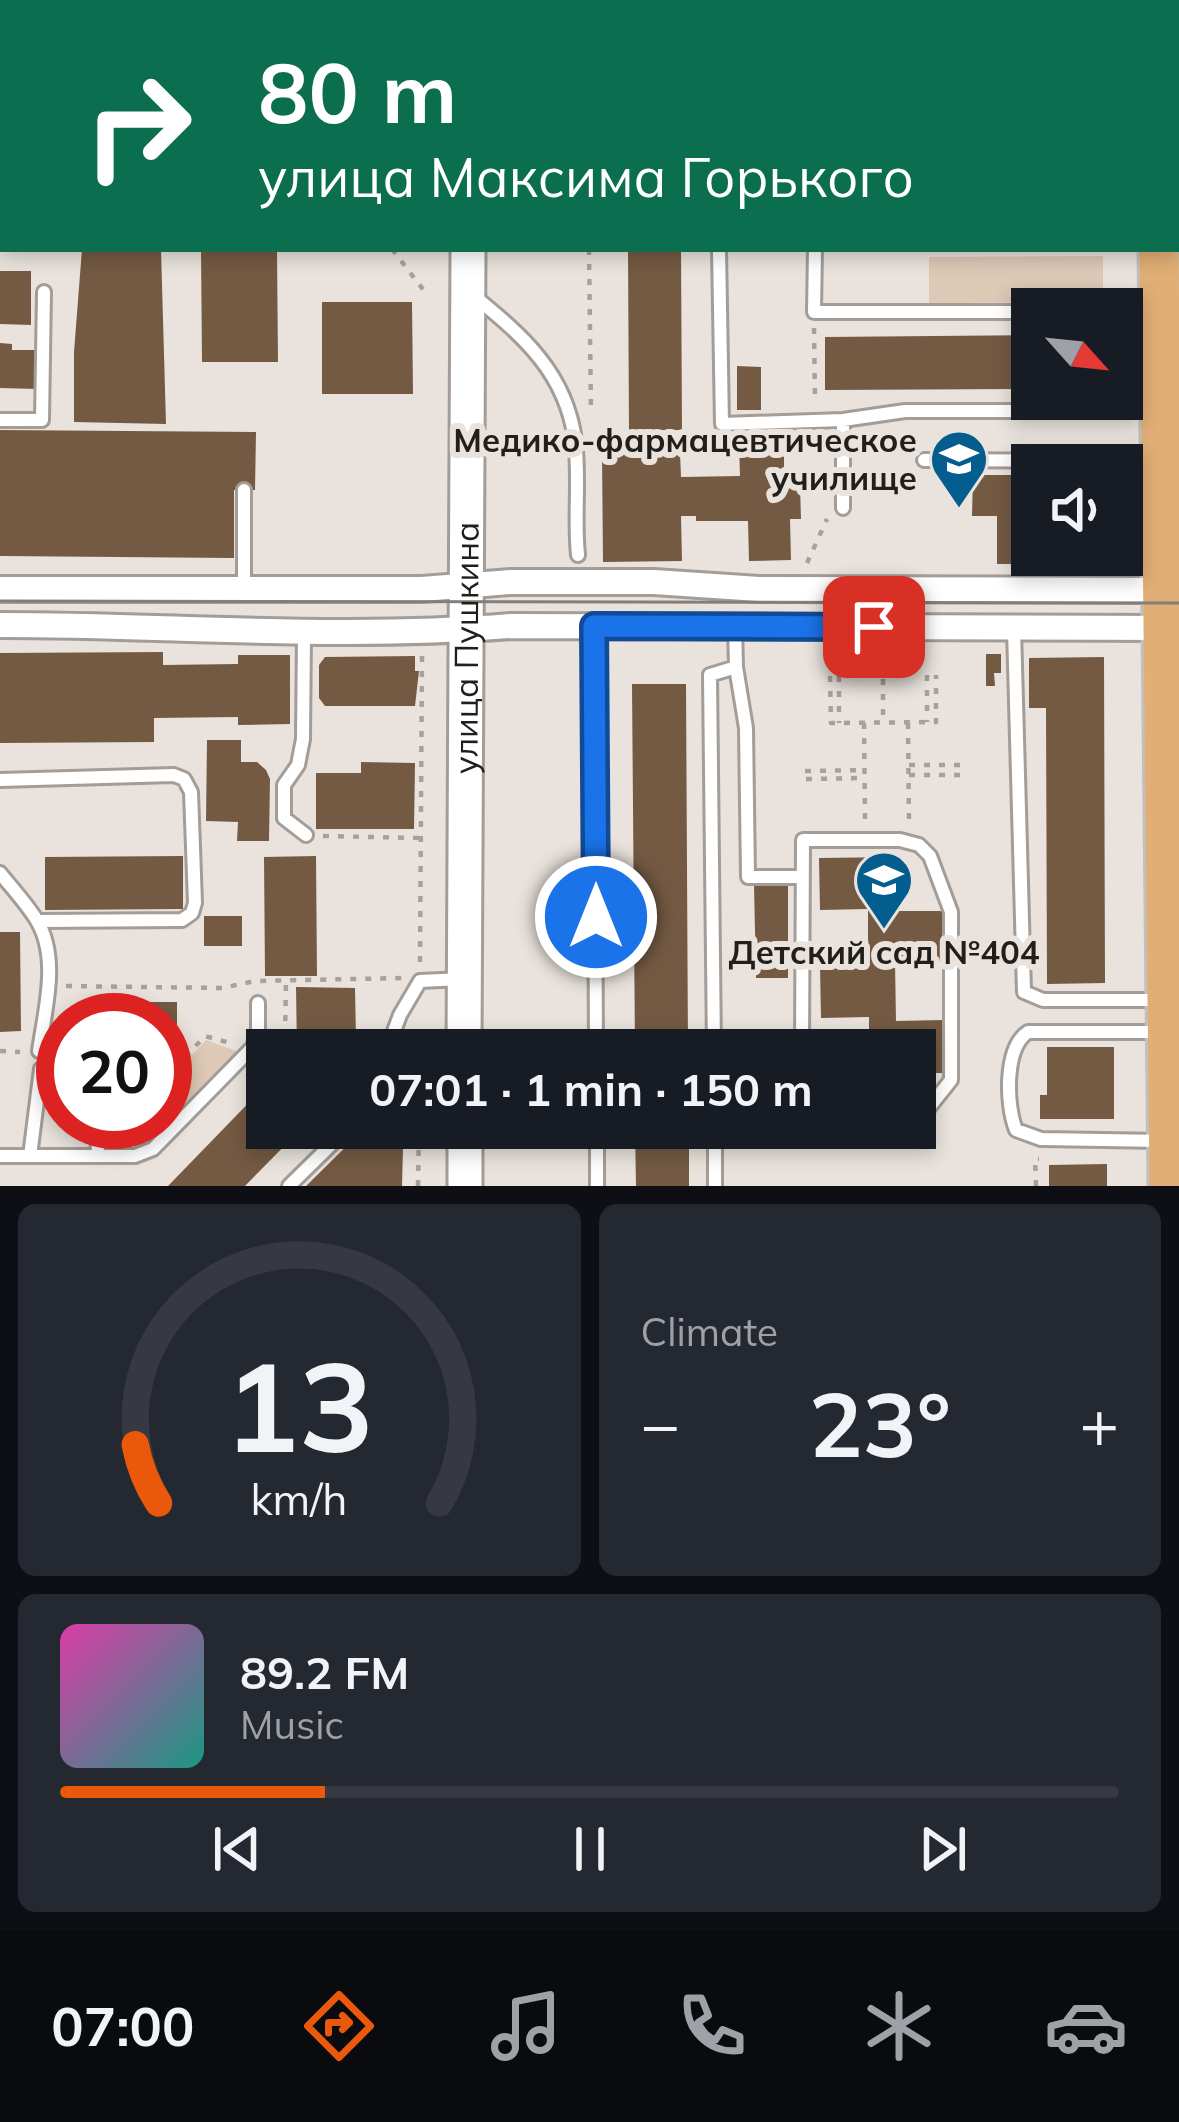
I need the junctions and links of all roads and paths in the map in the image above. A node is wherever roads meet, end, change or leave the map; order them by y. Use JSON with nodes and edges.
{"nodes":[{"id":1,"x":1179,"y":67,"type":"edge"},
{"id":2,"x":1179,"y":115,"type":"edge"},
{"id":3,"x":394,"y":252,"type":"edge"},
{"id":4,"x":468,"y":252,"type":"edge"},
{"id":5,"x":589,"y":252,"type":"edge"},
{"id":6,"x":719,"y":252,"type":"edge"},
{"id":7,"x":815,"y":252,"type":"edge"},
{"id":8,"x":1158,"y":252,"type":"edge"},
{"id":9,"x":44,"y":292,"type":"dead end"},
{"id":10,"x":425,"y":292,"type":"dead end"},
{"id":11,"x":468,"y":292,"type":"junction"},
{"id":12,"x":1143,"y":302,"type":"edge"},
{"id":13,"x":1011,"y":311,"type":"edge"},
{"id":14,"x":814,"y":312,"type":"junction"},
{"id":15,"x":1143,"y":326,"type":"edge"},
{"id":16,"x":1161,"y":411,"type":"junction"},
{"id":17,"x":591,"y":413,"type":"dead end"},
{"id":18,"x":0,"y":420,"type":"edge"},
{"id":19,"x":843,"y":420,"type":"junction"},
{"id":20,"x":815,"y":421,"type":"junction"},
{"id":21,"x":706,"y":423,"type":"dead end"},
{"id":22,"x":591,"y":436,"type":"dead end"},
{"id":23,"x":706,"y":437,"type":"junction"},
{"id":24,"x":725,"y":437,"type":"dead end"},
{"id":25,"x":924,"y":460,"type":"dead end"},
{"id":26,"x":1161,"y":461,"type":"junction"},
{"id":27,"x":244,"y":490,"type":"dead end"},
{"id":28,"x":843,"y":508,"type":"dead end"},
{"id":29,"x":827,"y":518,"type":"dead end"},
{"id":30,"x":578,"y":555,"type":"dead end"},
{"id":31,"x":805,"y":568,"type":"dead end"},
{"id":32,"x":467,"y":585,"type":"junction"},
{"id":33,"x":0,"y":589,"type":"edge"},
{"id":34,"x":244,"y":589,"type":"junction"},
{"id":35,"x":1170,"y":609,"type":"edge"},
{"id":36,"x":0,"y":626,"type":"edge"},
{"id":37,"x":594,"y":626,"type":"junction"},
{"id":38,"x":735,"y":627,"type":"junction"},
{"id":39,"x":1014,"y":627,"type":"junction"},
{"id":40,"x":467,"y":630,"type":"junction"},
{"id":41,"x":304,"y":634,"type":"junction"},
{"id":42,"x":883,"y":649,"type":"dead end"},
{"id":43,"x":422,"y":651,"type":"dead end"},
{"id":44,"x":736,"y":667,"type":"junction"},
{"id":45,"x":927,"y":675,"type":"dead end"},
{"id":46,"x":936,"y":675,"type":"dead end"},
{"id":47,"x":834,"y":676,"type":"dead end"},
{"id":48,"x":908,"y":722,"type":"junction"},
{"id":49,"x":927,"y":722,"type":"junction"},
{"id":50,"x":864,"y":723,"type":"junction"},
{"id":51,"x":884,"y":723,"type":"junction"},
{"id":52,"x":909,"y":765,"type":"junction"},
{"id":53,"x":962,"y":765,"type":"dead end"},
{"id":54,"x":864,"y":774,"type":"junction"},
{"id":55,"x":806,"y":775,"type":"dead end"},
{"id":56,"x":909,"y":775,"type":"junction"},
{"id":57,"x":962,"y":775,"type":"dead end"},
{"id":58,"x":0,"y":780,"type":"edge"},
{"id":59,"x":306,"y":835,"type":"joint"},
{"id":60,"x":419,"y":838,"type":"junction"},
{"id":61,"x":865,"y":840,"type":"junction"},
{"id":62,"x":910,"y":842,"type":"junction"},
{"id":63,"x":1172,"y":846,"type":"edge"},
{"id":64,"x":0,"y":873,"type":"edge"},
{"id":65,"x":802,"y":877,"type":"junction"},
{"id":66,"x":38,"y":921,"type":"junction"},
{"id":67,"x":464,"y":979,"type":"junction"},
{"id":68,"x":286,"y":981,"type":"junction"},
{"id":69,"x":420,"y":981,"type":"junction"},
{"id":70,"x":48,"y":986,"type":"junction"},
{"id":71,"x":258,"y":1003,"type":"dead end"},
{"id":72,"x":1167,"y":1016,"type":"junction"},
{"id":73,"x":258,"y":1029,"type":"edge"},
{"id":74,"x":285,"y":1029,"type":"edge"},
{"id":75,"x":395,"y":1029,"type":"edge"},
{"id":76,"x":419,"y":1029,"type":"edge"},
{"id":77,"x":464,"y":1029,"type":"edge"},
{"id":78,"x":596,"y":1029,"type":"edge"},
{"id":79,"x":714,"y":1029,"type":"edge"},
{"id":80,"x":802,"y":1029,"type":"edge"},
{"id":81,"x":192,"y":1050,"type":"edge"},
{"id":82,"x":0,"y":1051,"type":"edge"},
{"id":83,"x":33,"y":1051,"type":"joint"},
{"id":84,"x":246,"y":1052,"type":"edge"},
{"id":85,"x":246,"y":1054,"type":"edge"},
{"id":86,"x":936,"y":1102,"type":"edge"},
{"id":87,"x":36,"y":1109,"type":"edge"},
{"id":88,"x":98,"y":1149,"type":"edge"},
{"id":89,"x":327,"y":1149,"type":"edge"},
{"id":90,"x":419,"y":1149,"type":"edge"},
{"id":91,"x":465,"y":1149,"type":"edge"},
{"id":92,"x":597,"y":1149,"type":"edge"},
{"id":93,"x":715,"y":1149,"type":"edge"},
{"id":94,"x":0,"y":1156,"type":"edge"},
{"id":95,"x":30,"y":1156,"type":"junction"},
{"id":96,"x":98,"y":1156,"type":"junction"},
{"id":97,"x":1058,"y":1160,"type":"dead end"},
{"id":98,"x":1171,"y":1162,"type":"edge"},
{"id":99,"x":289,"y":1186,"type":"edge"},
{"id":100,"x":418,"y":1186,"type":"edge"},
{"id":101,"x":465,"y":1186,"type":"edge"},
{"id":102,"x":597,"y":1186,"type":"edge"},
{"id":103,"x":715,"y":1186,"type":"edge"},
{"id":104,"x":1036,"y":1186,"type":"edge"}],
"edges":[{"from":1,"to":2,"type":"path"},
{"from":3,"to":10,"type":"path"},
{"from":4,"to":11,"type":"main road","name":"улица Пушкина"},
{"from":5,"to":17,"type":"path"},
{"from":6,"to":20,"type":"lane"},
{"from":7,"to":14,"type":"lane"},
{"from":8,"to":12,"type":"main road"},
{"from":9,"to":18,"type":"lane"},
{"from":11,"to":30,"type":"lane"},
{"from":11,"to":32,"type":"main road","name":"улица Пушкина"},
{"from":13,"to":14,"type":"lane"},
{"from":14,"to":20,"type":"path"},
{"from":15,"to":16,"type":"main road"},
{"from":16,"to":19,"type":"lane"},
{"from":16,"to":26,"type":"main road"},
{"from":19,"to":20,"type":"lane"},
{"from":19,"to":28,"type":"lane"},
{"from":21,"to":23,"type":"path"},
{"from":22,"to":23,"type":"path"},
{"from":23,"to":24,"type":"path"},
{"from":25,"to":26,"type":"lane"},
{"from":26,"to":35,"type":"main road"},
{"from":27,"to":34,"type":"lane"},
{"from":29,"to":31,"type":"path"},
{"from":32,"to":34,"type":"street"},
{"from":32,"to":35,"type":"street"},
{"from":32,"to":40,"type":"main road","name":"улица Пушкина"},
{"from":33,"to":34,"type":"street"},
{"from":35,"to":39,"type":"street"},
{"from":35,"to":63,"type":"main road"},
{"from":36,"to":41,"type":"street"},
{"from":37,"to":38,"type":"street"},
{"from":37,"to":40,"type":"street"},
{"from":37,"to":78,"type":"lane"},
{"from":38,"to":39,"type":"street"},
{"from":38,"to":44,"type":"lane"},
{"from":39,"to":72,"type":"lane"},
{"from":40,"to":41,"type":"street"},
{"from":40,"to":67,"type":"main road","name":"улица Пушкина"},
{"from":41,"to":59,"type":"lane"},
{"from":42,"to":51,"type":"path"},
{"from":43,"to":60,"type":"path"},
{"from":44,"to":65,"type":"lane"},
{"from":44,"to":79,"type":"lane"},
{"from":45,"to":49,"type":"path"},
{"from":46,"to":49,"type":"path"},
{"from":47,"to":50,"type":"path"},
{"from":48,"to":49,"type":"path"},
{"from":48,"to":51,"type":"path"},
{"from":48,"to":52,"type":"path"},
{"from":50,"to":51,"type":"path"},
{"from":50,"to":54,"type":"path"},
{"from":52,"to":53,"type":"path"},
{"from":52,"to":56,"type":"path"},
{"from":54,"to":55,"type":"path"},
{"from":54,"to":61,"type":"path"},
{"from":56,"to":57,"type":"path"},
{"from":56,"to":62,"type":"path"},
{"from":58,"to":66,"type":"lane"},
{"from":59,"to":60,"type":"path"},
{"from":60,"to":68,"type":"path"},
{"from":61,"to":62,"type":"lane"},
{"from":61,"to":65,"type":"lane"},
{"from":62,"to":86,"type":"lane"},
{"from":63,"to":72,"type":"main road"},
{"from":64,"to":66,"type":"lane"},
{"from":65,"to":80,"type":"lane"},
{"from":66,"to":70,"type":"lane"},
{"from":67,"to":69,"type":"lane"},
{"from":67,"to":77,"type":"main road","name":"улица Пушкина"},
{"from":68,"to":70,"type":"path"},
{"from":68,"to":74,"type":"path"},
{"from":69,"to":75,"type":"lane"},
{"from":69,"to":76,"type":"path"},
{"from":70,"to":83,"type":"lane"},
{"from":71,"to":73,"type":"lane"},
{"from":72,"to":98,"type":"main road"},
{"from":72,"to":98,"type":"lane"},
{"from":81,"to":84,"type":"path"},
{"from":82,"to":83,"type":"path"},
{"from":85,"to":96,"type":"lane"},
{"from":87,"to":95,"type":"lane"},
{"from":88,"to":96,"type":"lane"},
{"from":89,"to":99,"type":"lane"},
{"from":90,"to":100,"type":"path"},
{"from":91,"to":101,"type":"main road"},
{"from":92,"to":102,"type":"lane"},
{"from":93,"to":103,"type":"lane"},
{"from":94,"to":95,"type":"lane"},
{"from":95,"to":96,"type":"lane"},
{"from":97,"to":104,"type":"path"}]}
